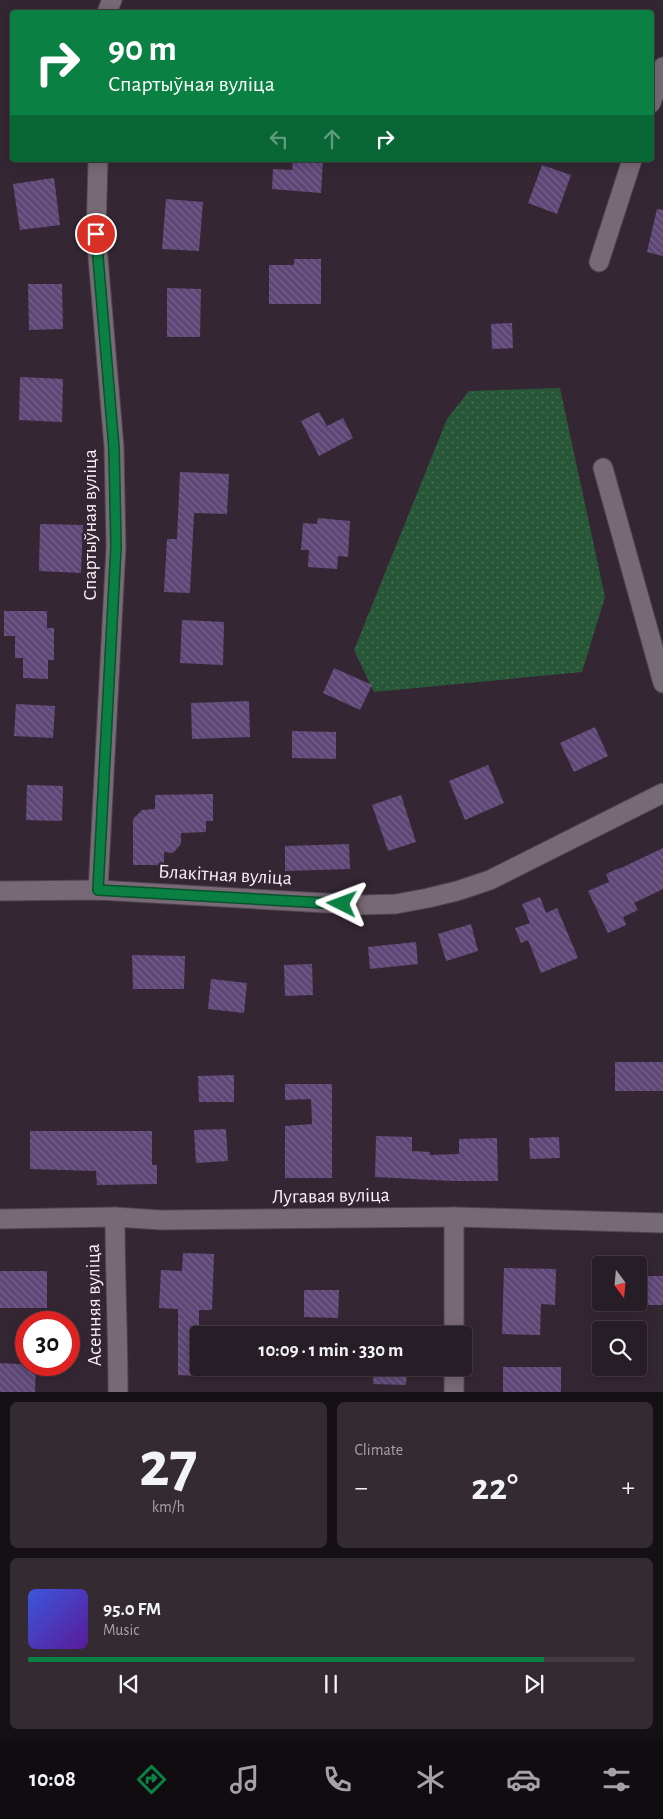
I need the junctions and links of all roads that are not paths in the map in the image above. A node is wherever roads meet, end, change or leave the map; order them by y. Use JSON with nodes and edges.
{"nodes":[{"id":1,"x":663,"y":67,"type":"edge"},
{"id":2,"x":654,"y":94,"type":"edge"},
{"id":3,"x":98,"y":162,"type":"edge"},
{"id":4,"x":631,"y":162,"type":"edge"},
{"id":5,"x":599,"y":262,"type":"dead end"},
{"id":6,"x":603,"y":468,"type":"dead end"},
{"id":7,"x":663,"y":683,"type":"edge"},
{"id":8,"x":663,"y":793,"type":"edge"},
{"id":9,"x":0,"y":890,"type":"edge"},
{"id":10,"x":98,"y":890,"type":"junction"},
{"id":11,"x":115,"y":1217,"type":"junction"},
{"id":12,"x":454,"y":1217,"type":"junction"},
{"id":13,"x":0,"y":1219,"type":"edge"},
{"id":14,"x":663,"y":1223,"type":"edge"},
{"id":15,"x":454,"y":1326,"type":"edge"},
{"id":16,"x":454,"y":1376,"type":"edge"},
{"id":17,"x":118,"y":1392,"type":"edge"},
{"id":18,"x":454,"y":1392,"type":"edge"}],
"edges":[{"from":1,"to":2,"type":"street"},
{"from":3,"to":10,"type":"street","name":"Спартыўная вуліца"},
{"from":4,"to":5,"type":"street"},
{"from":6,"to":7,"type":"street"},
{"from":8,"to":10,"type":"street","name":"Блакітная вуліца"},
{"from":9,"to":10,"type":"street","name":"Блакітная вуліца"},
{"from":11,"to":12,"type":"street","name":"Лугавая вуліца"},
{"from":11,"to":13,"type":"street","name":"Лугавая вуліца"},
{"from":11,"to":17,"type":"street","name":"Асенняя вуліца"},
{"from":12,"to":14,"type":"street","name":"Лугавая вуліца"},
{"from":12,"to":15,"type":"street"},
{"from":16,"to":18,"type":"street"}]}
